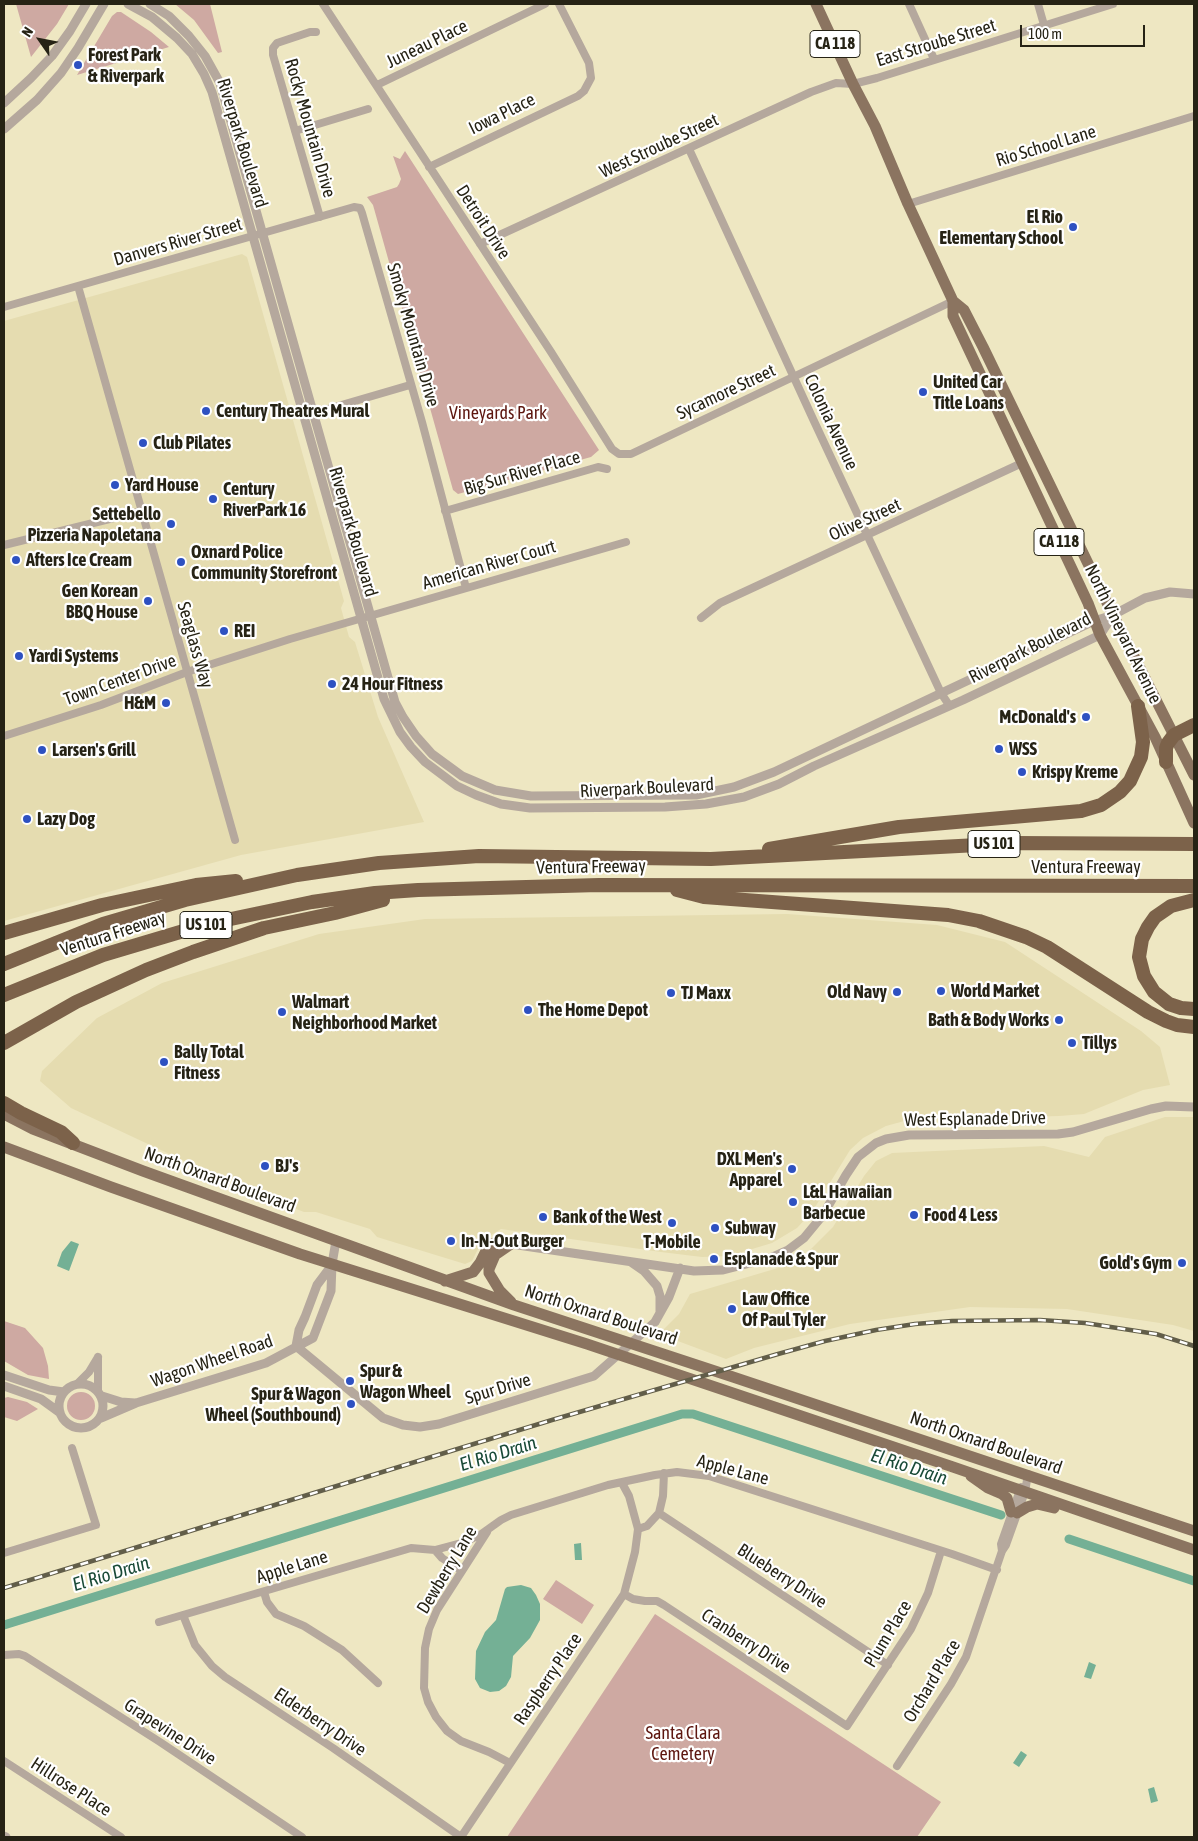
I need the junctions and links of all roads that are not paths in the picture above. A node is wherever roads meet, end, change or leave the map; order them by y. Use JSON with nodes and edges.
{"nodes":[{"id":1,"x":86,"y":4,"type":"edge"},
{"id":2,"x":104,"y":4,"type":"edge"},
{"id":3,"x":128,"y":4,"type":"edge"},
{"id":4,"x":150,"y":4,"type":"edge"},
{"id":5,"x":326,"y":4,"type":"edge"},
{"id":6,"x":545,"y":4,"type":"edge"},
{"id":7,"x":559,"y":4,"type":"edge"},
{"id":8,"x":816,"y":4,"type":"edge"},
{"id":9,"x":909,"y":4,"type":"edge"},
{"id":10,"x":1038,"y":4,"type":"edge"},
{"id":11,"x":1113,"y":4,"type":"edge"},
{"id":12,"x":1044,"y":25,"type":"junction"},
{"id":13,"x":316,"y":32,"type":"dead end"},
{"id":14,"x":934,"y":59,"type":"junction"},
{"id":15,"x":853,"y":84,"type":"junction"},
{"id":16,"x":377,"y":85,"type":"junction"},
{"id":17,"x":4,"y":103,"type":"edge"},
{"id":18,"x":368,"y":109,"type":"dead end"},
{"id":19,"x":1194,"y":116,"type":"edge"},
{"id":20,"x":4,"y":129,"type":"edge"},
{"id":21,"x":295,"y":131,"type":"junction"},
{"id":22,"x":689,"y":149,"type":"junction"},
{"id":23,"x":429,"y":167,"type":"junction"},
{"id":24,"x":908,"y":204,"type":"junction"},
{"id":25,"x":360,"y":208,"type":"joint"},
{"id":26,"x":320,"y":217,"type":"junction"},
{"id":27,"x":262,"y":233,"type":"junction"},
{"id":28,"x":252,"y":236,"type":"junction"},
{"id":29,"x":480,"y":244,"type":"junction"},
{"id":30,"x":78,"y":286,"type":"junction"},
{"id":31,"x":953,"y":301,"type":"junction"},
{"id":32,"x":4,"y":307,"type":"edge"},
{"id":33,"x":794,"y":377,"type":"junction"},
{"id":34,"x":410,"y":385,"type":"junction"},
{"id":35,"x":314,"y":412,"type":"junction"},
{"id":36,"x":619,"y":454,"type":"joint"},
{"id":37,"x":1022,"y":463,"type":"junction"},
{"id":38,"x":607,"y":469,"type":"dead end"},
{"id":39,"x":142,"y":511,"type":"junction"},
{"id":40,"x":445,"y":511,"type":"junction"},
{"id":41,"x":1064,"y":513,"type":"junction"},
{"id":42,"x":867,"y":535,"type":"junction"},
{"id":43,"x":626,"y":542,"type":"dead end"},
{"id":44,"x":4,"y":545,"type":"edge"},
{"id":45,"x":466,"y":588,"type":"junction"},
{"id":46,"x":1194,"y":594,"type":"edge"},
{"id":47,"x":370,"y":615,"type":"junction"},
{"id":48,"x":1113,"y":615,"type":"junction"},
{"id":49,"x":361,"y":618,"type":"junction"},
{"id":50,"x":701,"y":618,"type":"dead end"},
{"id":51,"x":1094,"y":621,"type":"junction"},
{"id":52,"x":1100,"y":635,"type":"junction"},
{"id":53,"x":187,"y":672,"type":"junction"},
{"id":54,"x":941,"y":693,"type":"junction"},
{"id":55,"x":949,"y":705,"type":"junction"},
{"id":56,"x":1138,"y":706,"type":"junction"},
{"id":57,"x":1194,"y":725,"type":"edge"},
{"id":58,"x":1174,"y":735,"type":"junction"},
{"id":59,"x":4,"y":736,"type":"edge"},
{"id":60,"x":1166,"y":762,"type":"junction"},
{"id":61,"x":1194,"y":775,"type":"edge"},
{"id":62,"x":1192,"y":817,"type":"edge"},
{"id":63,"x":235,"y":840,"type":"dead end"},
{"id":64,"x":1194,"y":844,"type":"edge"},
{"id":65,"x":712,"y":859,"type":"junction"},
{"id":66,"x":297,"y":875,"type":"junction"},
{"id":67,"x":662,"y":885,"type":"junction"},
{"id":68,"x":1194,"y":886,"type":"edge"},
{"id":69,"x":418,"y":890,"type":"junction"},
{"id":70,"x":1194,"y":900,"type":"edge"},
{"id":71,"x":4,"y":933,"type":"edge"},
{"id":72,"x":4,"y":964,"type":"edge"},
{"id":73,"x":4,"y":995,"type":"edge"},
{"id":74,"x":1194,"y":1009,"type":"edge"},
{"id":75,"x":1194,"y":1027,"type":"edge"},
{"id":76,"x":4,"y":1042,"type":"edge"},
{"id":77,"x":4,"y":1103,"type":"edge"},
{"id":78,"x":1194,"y":1107,"type":"edge"},
{"id":79,"x":4,"y":1114,"type":"edge"},
{"id":80,"x":73,"y":1143,"type":"junction"},
{"id":81,"x":4,"y":1146,"type":"edge"},
{"id":82,"x":336,"y":1241,"type":"junction"},
{"id":83,"x":511,"y":1244,"type":"junction"},
{"id":84,"x":630,"y":1261,"type":"junction"},
{"id":85,"x":332,"y":1264,"type":"junction"},
{"id":86,"x":680,"y":1268,"type":"junction"},
{"id":87,"x":445,"y":1280,"type":"junction"},
{"id":88,"x":514,"y":1305,"type":"junction"},
{"id":89,"x":660,"y":1315,"type":"junction"},
{"id":90,"x":296,"y":1346,"type":"junction"},
{"id":91,"x":4,"y":1376,"type":"edge"},
{"id":92,"x":77,"y":1384,"type":"junction"},
{"id":93,"x":4,"y":1386,"type":"edge"},
{"id":94,"x":64,"y":1392,"type":"junction"},
{"id":95,"x":100,"y":1393,"type":"junction"},
{"id":96,"x":136,"y":1403,"type":"junction"},
{"id":97,"x":59,"y":1412,"type":"junction"},
{"id":98,"x":101,"y":1418,"type":"junction"},
{"id":99,"x":72,"y":1448,"type":"dead end"},
{"id":100,"x":966,"y":1471,"type":"junction"},
{"id":101,"x":664,"y":1473,"type":"junction"},
{"id":102,"x":1028,"y":1474,"type":"junction"},
{"id":103,"x":622,"y":1482,"type":"junction"},
{"id":104,"x":1022,"y":1490,"type":"junction"},
{"id":105,"x":1014,"y":1512,"type":"junction"},
{"id":106,"x":659,"y":1513,"type":"junction"},
{"id":107,"x":1123,"y":1526,"type":"junction"},
{"id":108,"x":490,"y":1528,"type":"junction"},
{"id":109,"x":638,"y":1529,"type":"junction"},
{"id":110,"x":1194,"y":1531,"type":"edge"},
{"id":111,"x":434,"y":1550,"type":"junction"},
{"id":112,"x":1194,"y":1550,"type":"edge"},
{"id":113,"x":941,"y":1551,"type":"junction"},
{"id":114,"x":4,"y":1553,"type":"edge"},
{"id":115,"x":997,"y":1570,"type":"junction"},
{"id":116,"x":462,"y":1571,"type":"junction"},
{"id":117,"x":264,"y":1592,"type":"junction"},
{"id":118,"x":624,"y":1594,"type":"junction"},
{"id":119,"x":183,"y":1615,"type":"junction"},
{"id":120,"x":159,"y":1622,"type":"dead end"},
{"id":121,"x":4,"y":1655,"type":"edge"},
{"id":122,"x":888,"y":1665,"type":"junction"},
{"id":123,"x":378,"y":1682,"type":"dead end"},
{"id":124,"x":847,"y":1726,"type":"joint"},
{"id":125,"x":4,"y":1761,"type":"edge"},
{"id":126,"x":510,"y":1763,"type":"junction"},
{"id":127,"x":897,"y":1766,"type":"dead end"},
{"id":128,"x":121,"y":1837,"type":"edge"},
{"id":129,"x":302,"y":1837,"type":"edge"},
{"id":130,"x":461,"y":1837,"type":"edge"}],
"edges":[{"from":1,"to":17,"type":"street"},
{"from":2,"to":20,"type":"street"},
{"from":3,"to":28,"type":"street","name":"Riverpark Boulevard"},
{"from":4,"to":27,"type":"street","name":"Riverpark Boulevard"},
{"from":5,"to":16,"type":"street","name":"Detroit Drive"},
{"from":6,"to":16,"type":"street","name":"Juneau Place"},
{"from":7,"to":23,"type":"street","name":"Iowa Place"},
{"from":8,"to":15,"type":"main road","name":"North Vineyard Avenue","number":"CA 118"},
{"from":9,"to":14,"type":"street"},
{"from":10,"to":12,"type":"street"},
{"from":11,"to":12,"type":"street","name":"East Stroube Street"},
{"from":12,"to":14,"type":"street","name":"East Stroube Street"},
{"from":13,"to":21,"type":"street","name":"Rocky Mountain Drive"},
{"from":14,"to":15,"type":"street","name":"East Stroube Street"},
{"from":15,"to":22,"type":"street","name":"West Stroube Street"},
{"from":15,"to":24,"type":"main road","name":"North Vineyard Avenue","number":"CA 118"},
{"from":16,"to":23,"type":"street","name":"Detroit Drive"},
{"from":18,"to":21,"type":"street"},
{"from":19,"to":24,"type":"street","name":"Rio School Lane"},
{"from":21,"to":26,"type":"street","name":"Rocky Mountain Drive"},
{"from":22,"to":29,"type":"street","name":"West Stroube Street"},
{"from":22,"to":33,"type":"street","name":"Colonia Avenue"},
{"from":23,"to":29,"type":"street","name":"Detroit Drive"},
{"from":24,"to":31,"type":"main road","name":"North Vineyard Avenue","number":"CA 118"},
{"from":25,"to":26,"type":"street","name":"Danvers River Street"},
{"from":25,"to":34,"type":"street","name":"Smoky Mountain Drive"},
{"from":26,"to":27,"type":"street","name":"Danvers River Street"},
{"from":27,"to":28,"type":"street","name":"Danvers River Street"},
{"from":27,"to":35,"type":"street","name":"Riverpark Boulevard"},
{"from":28,"to":30,"type":"street","name":"Danvers River Street"},
{"from":28,"to":49,"type":"street","name":"Riverpark Boulevard"},
{"from":29,"to":36,"type":"street","name":"Detroit Drive"},
{"from":30,"to":32,"type":"street","name":"Danvers River Street"},
{"from":30,"to":39,"type":"street","name":"Seaglass Way"},
{"from":31,"to":33,"type":"street","name":"Sycamore Street"},
{"from":31,"to":37,"type":"main road","name":"North Vineyard Avenue","number":"CA 118"},
{"from":31,"to":41,"type":"main road","name":"North Vineyard Avenue","number":"CA 118"},
{"from":33,"to":36,"type":"street","name":"Sycamore Street"},
{"from":33,"to":42,"type":"street","name":"Colonia Avenue"},
{"from":34,"to":35,"type":"street"},
{"from":34,"to":40,"type":"street","name":"Smoky Mountain Drive"},
{"from":35,"to":47,"type":"street","name":"Riverpark Boulevard"},
{"from":37,"to":41,"type":"main road"},
{"from":37,"to":42,"type":"street","name":"Olive Street"},
{"from":37,"to":51,"type":"main road","name":"North Vineyard Avenue","number":"CA 118"},
{"from":38,"to":40,"type":"street","name":"Big Sur River Place"},
{"from":39,"to":44,"type":"street"},
{"from":39,"to":53,"type":"street","name":"Seaglass Way"},
{"from":40,"to":45,"type":"street","name":"Smoky Mountain Drive"},
{"from":41,"to":48,"type":"main road","name":"North Vineyard Avenue","number":"CA 118"},
{"from":42,"to":50,"type":"street","name":"Olive Street"},
{"from":42,"to":54,"type":"street","name":"Colonia Avenue"},
{"from":43,"to":45,"type":"street","name":"American River Court"},
{"from":45,"to":47,"type":"street","name":"American River Court"},
{"from":46,"to":48,"type":"street"},
{"from":47,"to":49,"type":"street","name":"American River Court"},
{"from":47,"to":54,"type":"street","name":"Riverpark Boulevard"},
{"from":48,"to":51,"type":"street","name":"Riverpark Boulevard"},
{"from":48,"to":52,"type":"street","name":"Riverpark Boulevard"},
{"from":48,"to":58,"type":"main road","name":"North Vineyard Avenue","number":"CA 118"},
{"from":49,"to":53,"type":"street","name":"Town Center Drive"},
{"from":49,"to":55,"type":"street","name":"Riverpark Boulevard"},
{"from":51,"to":52,"type":"main road","name":"North Vineyard Avenue","number":"CA 118"},
{"from":51,"to":54,"type":"street","name":"Riverpark Boulevard"},
{"from":52,"to":55,"type":"street","name":"Riverpark Boulevard"},
{"from":52,"to":56,"type":"main road","name":"North Vineyard Avenue","number":"CA 118"},
{"from":53,"to":59,"type":"street","name":"Town Center Drive"},
{"from":53,"to":63,"type":"street","name":"Seaglass Way"},
{"from":54,"to":55,"type":"street","name":"Colonia Avenue"},
{"from":56,"to":60,"type":"main road","name":"North Vineyard Avenue","number":"CA 118"},
{"from":56,"to":65,"type":"highway"},
{"from":57,"to":58,"type":"highway"},
{"from":58,"to":60,"type":"highway"},
{"from":58,"to":61,"type":"main road","number":"CA 118"},
{"from":60,"to":62,"type":"main road","number":"CA 118"},
{"from":64,"to":65,"type":"highway","name":"Ventura Freeway","number":"US 101"},
{"from":65,"to":66,"type":"highway","name":"Ventura Freeway","number":"US 101"},
{"from":66,"to":71,"type":"highway"},
{"from":66,"to":72,"type":"highway","name":"Ventura Freeway","number":"US 101"},
{"from":67,"to":68,"type":"highway","name":"Ventura Freeway","number":"US 101"},
{"from":67,"to":69,"type":"highway","name":"Ventura Freeway","number":"US 101"},
{"from":67,"to":75,"type":"highway"},
{"from":69,"to":73,"type":"highway","name":"Ventura Freeway","number":"US 101"},
{"from":69,"to":76,"type":"highway"},
{"from":70,"to":74,"type":"highway"},
{"from":77,"to":80,"type":"highway"},
{"from":78,"to":86,"type":"street","name":"West Esplanade Drive"},
{"from":79,"to":80,"type":"main road","name":"North Oxnard Boulevard"},
{"from":80,"to":82,"type":"main road","name":"North Oxnard Boulevard"},
{"from":81,"to":85,"type":"main road","name":"North Oxnard Boulevard"},
{"from":82,"to":85,"type":"street","name":"Wagon Wheel Road"},
{"from":82,"to":87,"type":"main road","name":"North Oxnard Boulevard"},
{"from":83,"to":84,"type":"street","name":"West Esplanade Drive"},
{"from":83,"to":87,"type":"main road"},
{"from":83,"to":88,"type":"main road"},
{"from":84,"to":86,"type":"street","name":"West Esplanade Drive"},
{"from":84,"to":89,"type":"street"},
{"from":85,"to":90,"type":"street","name":"Wagon Wheel Road"},
{"from":85,"to":90,"type":"street","name":"Wagon Wheel Road"},
{"from":85,"to":100,"type":"main road","name":"North Oxnard Boulevard"},
{"from":86,"to":89,"type":"street","name":"Spur Drive"},
{"from":87,"to":88,"type":"main road","name":"North Oxnard Boulevard"},
{"from":88,"to":102,"type":"main road","name":"North Oxnard Boulevard"},
{"from":89,"to":90,"type":"street","name":"Spur Drive"},
{"from":90,"to":96,"type":"street","name":"Wagon Wheel Road"},
{"from":91,"to":94,"type":"street"},
{"from":92,"to":94,"type":"street"},
{"from":92,"to":95,"type":"street"},
{"from":92,"to":95,"type":"street"},
{"from":93,"to":97,"type":"street"},
{"from":94,"to":97,"type":"street"},
{"from":95,"to":96,"type":"street","name":"Wagon Wheel Road"},
{"from":95,"to":98,"type":"street"},
{"from":96,"to":98,"type":"street","name":"Wagon Wheel Road"},
{"from":97,"to":98,"type":"street"},
{"from":99,"to":114,"type":"street"},
{"from":100,"to":104,"type":"main road","name":"North Oxnard Boulevard"},
{"from":100,"to":105,"type":"main road"},
{"from":101,"to":103,"type":"street","name":"Apple Lane"},
{"from":101,"to":106,"type":"street"},
{"from":101,"to":113,"type":"street","name":"Apple Lane"},
{"from":102,"to":104,"type":"street","name":"Orchard Place"},
{"from":102,"to":110,"type":"main road","name":"North Oxnard Boulevard"},
{"from":103,"to":108,"type":"street","name":"Apple Lane"},
{"from":103,"to":109,"type":"street","name":"Raspberry Place"},
{"from":104,"to":105,"type":"street","name":"Orchard Place"},
{"from":104,"to":107,"type":"main road","name":"North Oxnard Boulevard"},
{"from":105,"to":107,"type":"main road"},
{"from":105,"to":115,"type":"street","name":"Orchard Place"},
{"from":106,"to":109,"type":"street"},
{"from":106,"to":122,"type":"street","name":"Blueberry Drive"},
{"from":107,"to":112,"type":"main road","name":"North Oxnard Boulevard"},
{"from":108,"to":111,"type":"street","name":"Apple Lane"},
{"from":108,"to":116,"type":"street","name":"Dewberry Lane"},
{"from":109,"to":118,"type":"street","name":"Raspberry Place"},
{"from":111,"to":116,"type":"street"},
{"from":111,"to":117,"type":"street","name":"Apple Lane"},
{"from":113,"to":115,"type":"street","name":"Apple Lane"},
{"from":113,"to":122,"type":"street","name":"Plum Place"},
{"from":115,"to":127,"type":"street","name":"Orchard Place"},
{"from":116,"to":126,"type":"street","name":"Dewberry Lane"},
{"from":117,"to":119,"type":"street","name":"Apple Lane"},
{"from":117,"to":123,"type":"street"},
{"from":118,"to":124,"type":"street","name":"Cranberry Drive"},
{"from":118,"to":126,"type":"street","name":"Raspberry Place"},
{"from":119,"to":120,"type":"street","name":"Apple Lane"},
{"from":119,"to":130,"type":"street","name":"Elderberry Drive"},
{"from":121,"to":129,"type":"street","name":"Grapevine Drive"},
{"from":122,"to":124,"type":"street","name":"Plum Place"},
{"from":125,"to":128,"type":"street","name":"Hillrose Place"},
{"from":126,"to":130,"type":"street","name":"Raspberry Place"}]}
